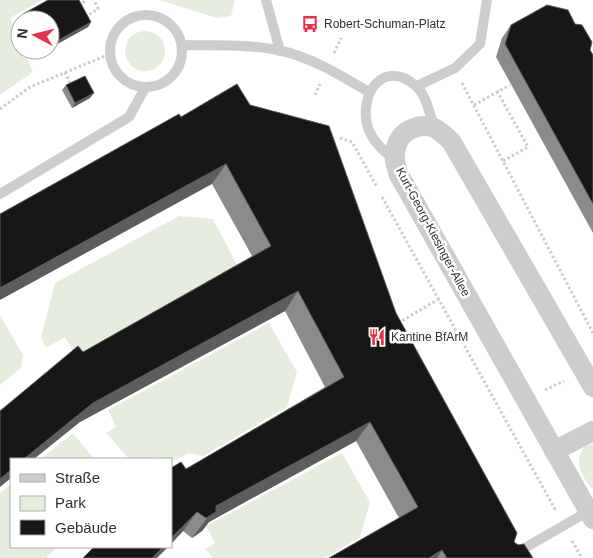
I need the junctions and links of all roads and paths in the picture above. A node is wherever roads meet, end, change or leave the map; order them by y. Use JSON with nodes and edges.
{"nodes":[{"id":1,"x":94,"y":0,"type":"edge"},
{"id":2,"x":266,"y":0,"type":"edge"},
{"id":3,"x":488,"y":0,"type":"edge"},
{"id":4,"x":84,"y":1,"type":"edge"},
{"id":5,"x":74,"y":2,"type":"edge"},
{"id":6,"x":73,"y":12,"type":"edge"},
{"id":7,"x":83,"y":18,"type":"edge"},
{"id":8,"x":182,"y":45,"type":"junction"},
{"id":9,"x":280,"y":51,"type":"junction"},
{"id":10,"x":110,"y":54,"type":"junction"},
{"id":11,"x":455,"y":68,"type":"junction"},
{"id":12,"x":65,"y":72,"type":"junction"},
{"id":13,"x":510,"y":85,"type":"dead end"},
{"id":14,"x":417,"y":86,"type":"junction"},
{"id":15,"x":145,"y":88,"type":"junction"},
{"id":16,"x":497,"y":90,"type":"junction"},
{"id":17,"x":369,"y":92,"type":"junction"},
{"id":18,"x":76,"y":94,"type":"edge"},
{"id":19,"x":474,"y":105,"type":"junction"},
{"id":20,"x":0,"y":109,"type":"edge"},
{"id":21,"x":434,"y":127,"type":"junction"},
{"id":22,"x":340,"y":138,"type":"dead end"},
{"id":23,"x":395,"y":161,"type":"junction"},
{"id":24,"x":503,"y":161,"type":"junction"},
{"id":25,"x":0,"y":194,"type":"edge"},
{"id":26,"x":439,"y":299,"type":"junction"},
{"id":27,"x":390,"y":327,"type":"edge"},
{"id":28,"x":593,"y":333,"type":"edge"},
{"id":29,"x":593,"y":387,"type":"edge"},
{"id":30,"x":593,"y":431,"type":"edge"},
{"id":31,"x":554,"y":451,"type":"junction"},
{"id":32,"x":592,"y":513,"type":"edge"},
{"id":33,"x":564,"y":525,"type":"junction"},
{"id":34,"x":507,"y":558,"type":"edge"},
{"id":35,"x":582,"y":558,"type":"edge"}],
"edges":[{"from":1,"to":7,"type":"path"},
{"from":2,"to":9,"type":"lane"},
{"from":3,"to":11,"type":"lane"},
{"from":4,"to":5,"type":"path"},
{"from":4,"to":6,"type":"path"},
{"from":8,"to":9,"type":"lane"},
{"from":8,"to":10,"type":"lane"},
{"from":8,"to":15,"type":"lane"},
{"from":9,"to":17,"type":"lane"},
{"from":10,"to":12,"type":"path"},
{"from":10,"to":15,"type":"lane"},
{"from":11,"to":14,"type":"lane"},
{"from":11,"to":19,"type":"path"},
{"from":12,"to":18,"type":"path"},
{"from":12,"to":20,"type":"path"},
{"from":13,"to":16,"type":"path"},
{"from":14,"to":17,"type":"lane"},
{"from":14,"to":21,"type":"lane"},
{"from":15,"to":25,"type":"lane"},
{"from":16,"to":19,"type":"path"},
{"from":16,"to":24,"type":"path"},
{"from":17,"to":23,"type":"lane"},
{"from":19,"to":24,"type":"path"},
{"from":21,"to":23,"type":"street","name":"Kurt-Georg-Kiesinger-Allee"},
{"from":21,"to":29,"type":"street"},
{"from":22,"to":26,"type":"path"},
{"from":23,"to":31,"type":"street","name":"Kurt-Georg-Kiesinger-Allee"},
{"from":24,"to":28,"type":"path"},
{"from":26,"to":27,"type":"path"},
{"from":26,"to":33,"type":"path"},
{"from":30,"to":31,"type":"street"},
{"from":31,"to":32,"type":"street","name":"Kurt-Georg-Kiesinger-Allee"},
{"from":32,"to":33,"type":"lane"},
{"from":33,"to":34,"type":"lane"},
{"from":33,"to":35,"type":"path"}]}
